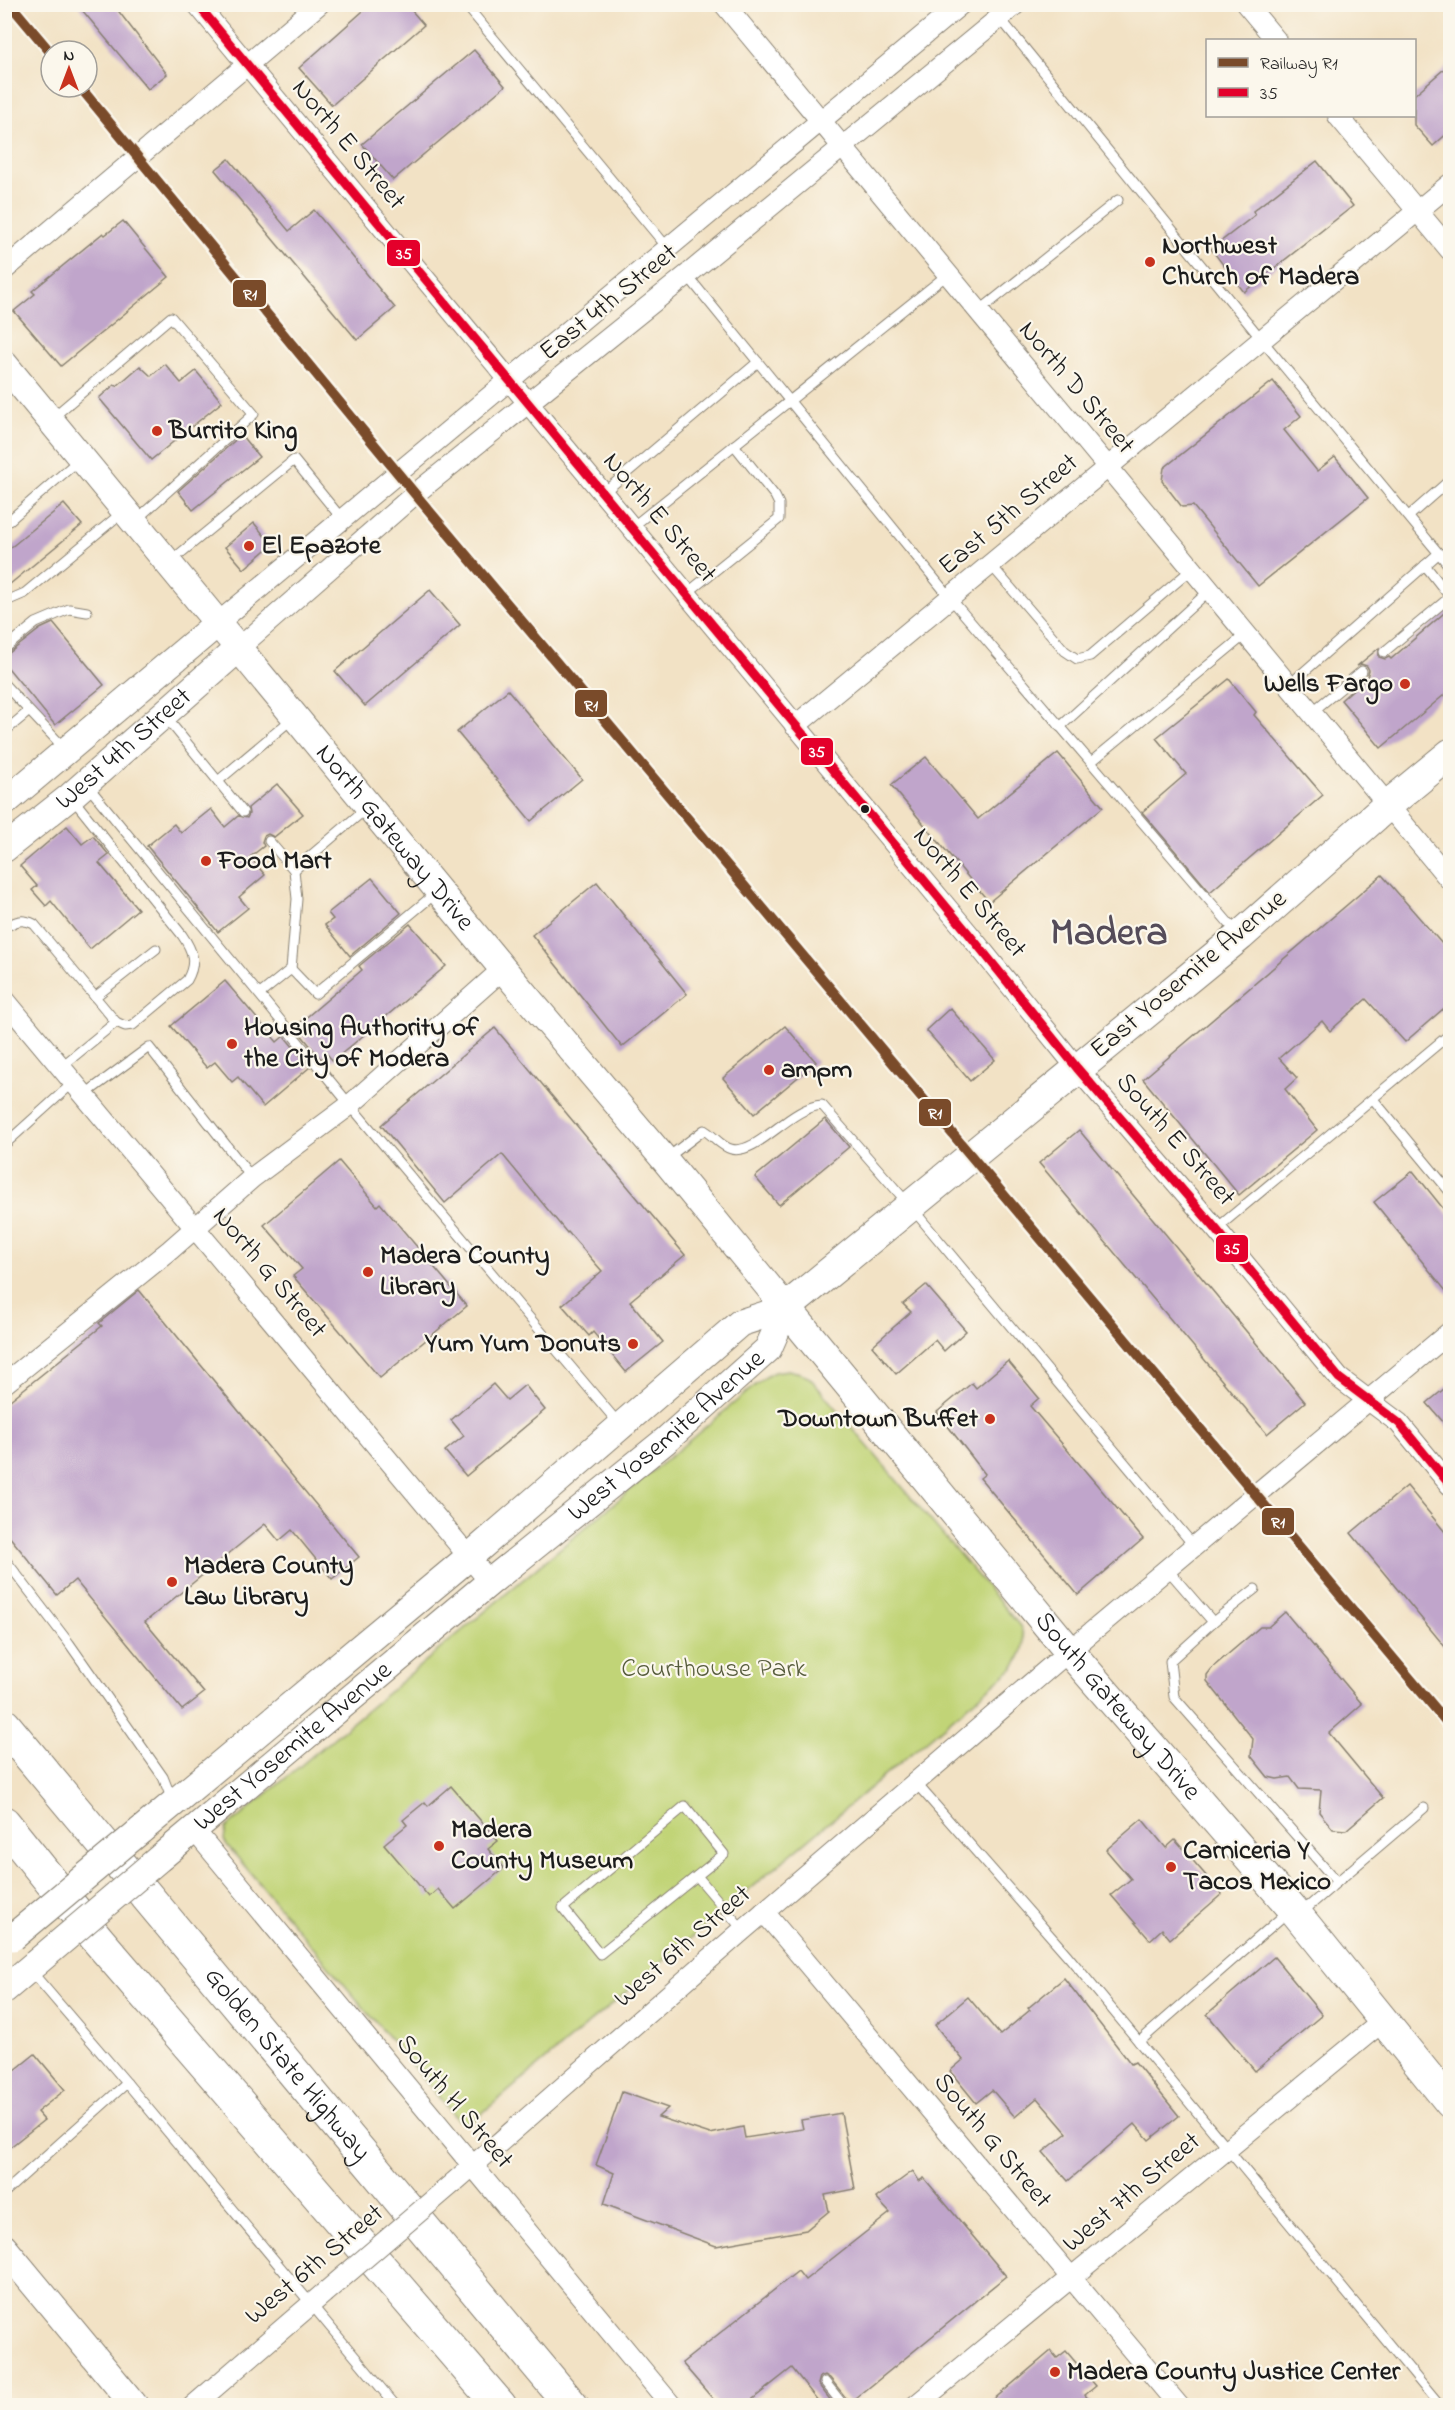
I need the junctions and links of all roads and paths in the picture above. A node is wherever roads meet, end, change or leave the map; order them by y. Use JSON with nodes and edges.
{"nodes":[{"id":1,"x":197,"y":4,"type":"edge"},
{"id":2,"x":319,"y":4,"type":"edge"},
{"id":3,"x":465,"y":4,"type":"edge"},
{"id":4,"x":724,"y":4,"type":"edge"},
{"id":5,"x":961,"y":4,"type":"edge"},
{"id":6,"x":1016,"y":4,"type":"edge"},
{"id":7,"x":1246,"y":4,"type":"edge"},
{"id":8,"x":1000,"y":18,"type":"junction"},
{"id":9,"x":1275,"y":39,"type":"edge"},
{"id":10,"x":247,"y":66,"type":"junction"},
{"id":11,"x":1339,"y":117,"type":"edge"},
{"id":12,"x":822,"y":122,"type":"junction"},
{"id":13,"x":842,"y":147,"type":"junction"},
{"id":14,"x":1450,"y":184,"type":"edge"},
{"id":15,"x":1118,"y":201,"type":"dead end"},
{"id":16,"x":1418,"y":212,"type":"junction"},
{"id":17,"x":667,"y":247,"type":"junction"},
{"id":18,"x":1450,"y":250,"type":"edge"},
{"id":19,"x":4,"y":270,"type":"edge"},
{"id":20,"x":948,"y":274,"type":"junction"},
{"id":21,"x":687,"y":275,"type":"junction"},
{"id":22,"x":978,"y":312,"type":"junction"},
{"id":23,"x":1262,"y":340,"type":"junction"},
{"id":24,"x":758,"y":362,"type":"junction"},
{"id":25,"x":4,"y":364,"type":"edge"},
{"id":26,"x":508,"y":380,"type":"junction"},
{"id":27,"x":790,"y":402,"type":"junction"},
{"id":28,"x":528,"y":404,"type":"junction"},
{"id":29,"x":50,"y":419,"type":"junction"},
{"id":30,"x":734,"y":446,"type":"junction"},
{"id":31,"x":82,"y":457,"type":"junction"},
{"id":32,"x":1108,"y":468,"type":"junction"},
{"id":33,"x":1450,"y":480,"type":"edge"},
{"id":34,"x":603,"y":493,"type":"junction"},
{"id":35,"x":130,"y":515,"type":"junction"},
{"id":36,"x":1409,"y":516,"type":"junction"},
{"id":37,"x":342,"y":519,"type":"junction"},
{"id":38,"x":4,"y":525,"type":"edge"},
{"id":39,"x":632,"y":528,"type":"junction"},
{"id":40,"x":1439,"y":553,"type":"junction"},
{"id":41,"x":169,"y":562,"type":"junction"},
{"id":42,"x":991,"y":565,"type":"junction"},
{"id":43,"x":1425,"y":565,"type":"junction"},
{"id":44,"x":1450,"y":567,"type":"edge"},
{"id":45,"x":1192,"y":569,"type":"junction"},
{"id":46,"x":1210,"y":590,"type":"junction"},
{"id":47,"x":686,"y":594,"type":"junction"},
{"id":48,"x":1450,"y":597,"type":"edge"},
{"id":49,"x":951,"y":599,"type":"junction"},
{"id":50,"x":4,"y":602,"type":"edge"},
{"id":51,"x":87,"y":612,"type":"dead end"},
{"id":52,"x":219,"y":622,"type":"junction"},
{"id":53,"x":1246,"y":633,"type":"junction"},
{"id":54,"x":240,"y":647,"type":"junction"},
{"id":55,"x":4,"y":649,"type":"edge"},
{"id":56,"x":1386,"y":653,"type":"dead end"},
{"id":57,"x":1361,"y":674,"type":"dead end"},
{"id":58,"x":4,"y":684,"type":"edge"},
{"id":59,"x":1289,"y":685,"type":"junction"},
{"id":60,"x":28,"y":712,"type":"junction"},
{"id":61,"x":1312,"y":712,"type":"junction"},
{"id":62,"x":164,"y":715,"type":"junction"},
{"id":63,"x":296,"y":716,"type":"junction"},
{"id":64,"x":795,"y":726,"type":"junction"},
{"id":65,"x":1060,"y":727,"type":"junction"},
{"id":66,"x":4,"y":732,"type":"edge"},
{"id":67,"x":67,"y":751,"type":"junction"},
{"id":68,"x":1450,"y":754,"type":"edge"},
{"id":69,"x":1091,"y":762,"type":"junction"},
{"id":70,"x":218,"y":781,"type":"junction"},
{"id":71,"x":79,"y":790,"type":"junction"},
{"id":72,"x":4,"y":803,"type":"edge"},
{"id":73,"x":1388,"y":805,"type":"junction"},
{"id":74,"x":370,"y":806,"type":"junction"},
{"id":75,"x":243,"y":812,"type":"dead end"},
{"id":76,"x":269,"y":841,"type":"dead end"},
{"id":77,"x":4,"y":849,"type":"edge"},
{"id":78,"x":294,"y":870,"type":"junction"},
{"id":79,"x":1450,"y":880,"type":"edge"},
{"id":80,"x":439,"y":890,"type":"junction"},
{"id":81,"x":4,"y":928,"type":"edge"},
{"id":82,"x":1240,"y":936,"type":"junction"},
{"id":83,"x":156,"y":949,"type":"dead end"},
{"id":84,"x":291,"y":969,"type":"junction"},
{"id":85,"x":503,"y":969,"type":"junction"},
{"id":86,"x":260,"y":994,"type":"junction"},
{"id":87,"x":94,"y":997,"type":"junction"},
{"id":88,"x":4,"y":999,"type":"edge"},
{"id":89,"x":116,"y":1022,"type":"junction"},
{"id":90,"x":1450,"y":1034,"type":"edge"},
{"id":91,"x":1077,"y":1068,"type":"junction"},
{"id":92,"x":73,"y":1082,"type":"junction"},
{"id":93,"x":1372,"y":1099,"type":"junction"},
{"id":94,"x":350,"y":1105,"type":"junction"},
{"id":95,"x":4,"y":1144,"type":"edge"},
{"id":96,"x":665,"y":1160,"type":"junction"},
{"id":97,"x":252,"y":1178,"type":"junction"},
{"id":98,"x":1450,"y":1192,"type":"edge"},
{"id":99,"x":911,"y":1207,"type":"junction"},
{"id":100,"x":196,"y":1227,"type":"junction"},
{"id":101,"x":1216,"y":1229,"type":"junction"},
{"id":102,"x":786,"y":1308,"type":"junction"},
{"id":103,"x":1450,"y":1332,"type":"edge"},
{"id":104,"x":4,"y":1384,"type":"edge"},
{"id":105,"x":1369,"y":1402,"type":"junction"},
{"id":106,"x":621,"y":1426,"type":"junction"},
{"id":107,"x":1450,"y":1485,"type":"edge"},
{"id":108,"x":1195,"y":1547,"type":"junction"},
{"id":109,"x":469,"y":1557,"type":"junction"},
{"id":110,"x":4,"y":1558,"type":"edge"},
{"id":111,"x":1168,"y":1570,"type":"junction"},
{"id":112,"x":490,"y":1582,"type":"junction"},
{"id":113,"x":1255,"y":1589,"type":"dead end"},
{"id":114,"x":1213,"y":1622,"type":"junction"},
{"id":115,"x":1069,"y":1651,"type":"junction"},
{"id":116,"x":4,"y":1717,"type":"edge"},
{"id":117,"x":4,"y":1725,"type":"edge"},
{"id":118,"x":25,"y":1749,"type":"junction"},
{"id":119,"x":915,"y":1782,"type":"junction"},
{"id":120,"x":173,"y":1803,"type":"junction"},
{"id":121,"x":1424,"y":1808,"type":"dead end"},
{"id":122,"x":4,"y":1823,"type":"edge"},
{"id":123,"x":195,"y":1831,"type":"junction"},
{"id":124,"x":4,"y":1849,"type":"edge"},
{"id":125,"x":698,"y":1876,"type":"junction"},
{"id":126,"x":1337,"y":1882,"type":"junction"},
{"id":127,"x":764,"y":1912,"type":"junction"},
{"id":128,"x":1295,"y":1912,"type":"junction"},
{"id":129,"x":743,"y":1930,"type":"junction"},
{"id":130,"x":98,"y":1940,"type":"junction"},
{"id":131,"x":9,"y":1941,"type":"edge"},
{"id":132,"x":32,"y":1966,"type":"junction"},
{"id":133,"x":4,"y":1990,"type":"edge"},
{"id":134,"x":1383,"y":2021,"type":"junction"},
{"id":135,"x":1139,"y":2042,"type":"junction"},
{"id":136,"x":127,"y":2083,"type":"junction"},
{"id":137,"x":1444,"y":2090,"type":"edge"},
{"id":138,"x":1227,"y":2148,"type":"junction"},
{"id":139,"x":472,"y":2167,"type":"junction"},
{"id":140,"x":4,"y":2193,"type":"edge"},
{"id":141,"x":4,"y":2248,"type":"edge"},
{"id":142,"x":1072,"y":2278,"type":"junction"},
{"id":143,"x":316,"y":2299,"type":"junction"},
{"id":144,"x":825,"y":2382,"type":"dead end"},
{"id":145,"x":135,"y":2406,"type":"edge"},
{"id":146,"x":193,"y":2406,"type":"edge"},
{"id":147,"x":396,"y":2406,"type":"edge"},
{"id":148,"x":500,"y":2406,"type":"edge"},
{"id":149,"x":572,"y":2406,"type":"edge"},
{"id":150,"x":672,"y":2406,"type":"edge"},
{"id":151,"x":844,"y":2406,"type":"edge"},
{"id":152,"x":915,"y":2406,"type":"edge"},
{"id":153,"x":1179,"y":2406,"type":"edge"},
{"id":154,"x":1440,"y":2406,"type":"edge"}],
"edges":[{"from":1,"to":10,"type":"street","name":"North E Street"},
{"from":2,"to":10,"type":"street"},
{"from":3,"to":17,"type":"lane"},
{"from":4,"to":12,"type":"street","name":"North D Street"},
{"from":5,"to":12,"type":"street","name":"East 4th Street"},
{"from":6,"to":8,"type":"street","name":"East 4th Street"},
{"from":7,"to":9,"type":"street"},
{"from":8,"to":13,"type":"street","name":"East 4th Street"},
{"from":8,"to":23,"type":"lane"},
{"from":10,"to":19,"type":"street"},
{"from":10,"to":26,"type":"street","name":"North E Street"},
{"from":11,"to":16,"type":"street"},
{"from":12,"to":13,"type":"street","name":"North D Street"},
{"from":12,"to":17,"type":"street","name":"East 4th Street"},
{"from":13,"to":20,"type":"street","name":"North D Street"},
{"from":13,"to":21,"type":"street","name":"East 4th Street"},
{"from":14,"to":16,"type":"street","name":"East 5th Street"},
{"from":15,"to":22,"type":"lane"},
{"from":16,"to":18,"type":"street"},
{"from":16,"to":23,"type":"street","name":"East 5th Street"},
{"from":17,"to":26,"type":"street","name":"East 4th Street"},
{"from":20,"to":22,"type":"street","name":"North D Street"},
{"from":20,"to":27,"type":"lane"},
{"from":21,"to":24,"type":"lane"},
{"from":21,"to":28,"type":"street","name":"East 4th Street"},
{"from":22,"to":32,"type":"street","name":"North D Street"},
{"from":23,"to":32,"type":"street","name":"East 5th Street"},
{"from":23,"to":36,"type":"lane"},
{"from":24,"to":27,"type":"lane"},
{"from":24,"to":34,"type":"lane"},
{"from":25,"to":29,"type":"main road","name":"North Gateway Drive"},
{"from":26,"to":28,"type":"street","name":"North E Street"},
{"from":26,"to":37,"type":"street","name":"East 4th Street"},
{"from":27,"to":30,"type":"lane"},
{"from":27,"to":49,"type":"lane"},
{"from":28,"to":34,"type":"street","name":"North E Street"},
{"from":28,"to":54,"type":"street","name":"East 4th Street"},
{"from":29,"to":31,"type":"main road","name":"North Gateway Drive"},
{"from":29,"to":35,"type":"lane"},
{"from":30,"to":39,"type":"lane"},
{"from":30,"to":47,"type":"lane"},
{"from":31,"to":35,"type":"main road","name":"North Gateway Drive"},
{"from":31,"to":38,"type":"lane"},
{"from":32,"to":42,"type":"street","name":"East 5th Street"},
{"from":32,"to":45,"type":"street","name":"North D Street"},
{"from":33,"to":36,"type":"lane"},
{"from":34,"to":39,"type":"street","name":"North E Street"},
{"from":35,"to":41,"type":"main road","name":"North Gateway Drive"},
{"from":35,"to":50,"type":"lane"},
{"from":36,"to":40,"type":"lane"},
{"from":37,"to":41,"type":"lane"},
{"from":37,"to":52,"type":"street","name":"East 4th Street"},
{"from":39,"to":47,"type":"street","name":"North E Street"},
{"from":40,"to":43,"type":"lane"},
{"from":40,"to":44,"type":"lane"},
{"from":41,"to":52,"type":"main road","name":"North Gateway Drive"},
{"from":42,"to":45,"type":"lane"},
{"from":42,"to":49,"type":"street","name":"East 5th Street"},
{"from":43,"to":48,"type":"lane"},
{"from":43,"to":59,"type":"lane"},
{"from":45,"to":46,"type":"street","name":"North D Street"},
{"from":46,"to":53,"type":"street","name":"North D Street"},
{"from":46,"to":65,"type":"lane"},
{"from":47,"to":64,"type":"street","name":"North E Street"},
{"from":48,"to":56,"type":"lane"},
{"from":49,"to":64,"type":"street","name":"East 5th Street"},
{"from":49,"to":65,"type":"lane"},
{"from":51,"to":55,"type":"lane"},
{"from":52,"to":54,"type":"main road","name":"North Gateway Drive"},
{"from":52,"to":67,"type":"main road","name":"West 4th Street"},
{"from":53,"to":59,"type":"street","name":"North D Street"},
{"from":53,"to":69,"type":"lane"},
{"from":54,"to":62,"type":"main road","name":"West 4th Street"},
{"from":54,"to":63,"type":"main road","name":"North Gateway Drive"},
{"from":57,"to":61,"type":"lane"},
{"from":58,"to":60,"type":"lane"},
{"from":59,"to":61,"type":"street","name":"North D Street"},
{"from":60,"to":66,"type":"lane"},
{"from":60,"to":67,"type":"lane"},
{"from":61,"to":73,"type":"street","name":"North D Street"},
{"from":62,"to":70,"type":"lane"},
{"from":62,"to":71,"type":"main road","name":"West 4th Street"},
{"from":63,"to":70,"type":"lane"},
{"from":63,"to":74,"type":"main road","name":"North Gateway Drive"},
{"from":64,"to":91,"type":"street","name":"North E Street"},
{"from":65,"to":69,"type":"lane"},
{"from":67,"to":72,"type":"main road","name":"West 4th Street"},
{"from":68,"to":73,"type":"main road","name":"East Yosemite Avenue"},
{"from":69,"to":82,"type":"lane"},
{"from":70,"to":75,"type":"lane"},
{"from":71,"to":77,"type":"main road","name":"West 4th Street"},
{"from":71,"to":86,"type":"lane"},
{"from":71,"to":89,"type":"lane"},
{"from":73,"to":79,"type":"street","name":"North D Street"},
{"from":73,"to":82,"type":"main road","name":"East Yosemite Avenue"},
{"from":74,"to":78,"type":"lane"},
{"from":74,"to":80,"type":"main road","name":"North Gateway Drive"},
{"from":76,"to":78,"type":"lane"},
{"from":78,"to":84,"type":"lane"},
{"from":80,"to":84,"type":"lane"},
{"from":80,"to":85,"type":"main road","name":"North Gateway Drive"},
{"from":81,"to":87,"type":"lane"},
{"from":82,"to":91,"type":"main road","name":"East Yosemite Avenue"},
{"from":83,"to":87,"type":"lane"},
{"from":84,"to":86,"type":"lane"},
{"from":85,"to":94,"type":"street"},
{"from":85,"to":96,"type":"main road","name":"North Gateway Drive"},
{"from":86,"to":94,"type":"lane"},
{"from":87,"to":89,"type":"lane"},
{"from":88,"to":92,"type":"street","name":"North G Street"},
{"from":89,"to":92,"type":"lane"},
{"from":90,"to":93,"type":"lane"},
{"from":91,"to":99,"type":"main road","name":"East Yosemite Avenue"},
{"from":91,"to":101,"type":"street","name":"South E Street"},
{"from":92,"to":95,"type":"lane"},
{"from":92,"to":97,"type":"lane"},
{"from":92,"to":100,"type":"street","name":"North G Street"},
{"from":93,"to":98,"type":"lane"},
{"from":93,"to":101,"type":"lane"},
{"from":94,"to":97,"type":"street"},
{"from":94,"to":106,"type":"lane"},
{"from":96,"to":99,"type":"lane"},
{"from":96,"to":102,"type":"main road","name":"North Gateway Drive"},
{"from":97,"to":100,"type":"street"},
{"from":99,"to":102,"type":"main road","name":"East Yosemite Avenue"},
{"from":99,"to":108,"type":"lane"},
{"from":100,"to":104,"type":"street"},
{"from":100,"to":109,"type":"street","name":"North G Street"},
{"from":101,"to":105,"type":"street","name":"South E Street"},
{"from":102,"to":106,"type":"main road","name":"West Yosemite Avenue"},
{"from":102,"to":112,"type":"main road","name":"West Yosemite Avenue"},
{"from":102,"to":115,"type":"main road","name":"South Gateway Drive"},
{"from":103,"to":105,"type":"street","name":"West 6th Street"},
{"from":105,"to":107,"type":"street","name":"South E Street"},
{"from":105,"to":108,"type":"street","name":"West 6th Street"},
{"from":106,"to":109,"type":"main road","name":"West Yosemite Avenue"},
{"from":108,"to":111,"type":"street","name":"West 6th Street"},
{"from":109,"to":112,"type":"street","name":"North G Street"},
{"from":109,"to":120,"type":"main road","name":"West Yosemite Avenue"},
{"from":110,"to":120,"type":"lane"},
{"from":111,"to":114,"type":"lane"},
{"from":111,"to":115,"type":"street","name":"West 6th Street"},
{"from":112,"to":123,"type":"main road","name":"West Yosemite Avenue"},
{"from":113,"to":114,"type":"lane"},
{"from":114,"to":126,"type":"lane"},
{"from":115,"to":119,"type":"street","name":"West 6th Street"},
{"from":115,"to":128,"type":"main road","name":"South Gateway Drive"},
{"from":116,"to":118,"type":"highway"},
{"from":117,"to":118,"type":"highway","name":"Golden State Highway"},
{"from":118,"to":149,"type":"highway","name":"Golden State Highway"},
{"from":119,"to":127,"type":"street","name":"West 6th Street"},
{"from":119,"to":135,"type":"lane"},
{"from":120,"to":123,"type":"main road"},
{"from":120,"to":131,"type":"main road","name":"West Yosemite Avenue","bridge":true},
{"from":121,"to":126,"type":"lane"},
{"from":122,"to":130,"type":"highway"},
{"from":123,"to":132,"type":"main road","name":"West Yosemite Avenue","bridge":true},
{"from":123,"to":139,"type":"street","name":"South H Street"},
{"from":124,"to":130,"type":"highway"},
{"from":125,"to":125,"type":"lane"},
{"from":125,"to":129,"type":"lane"},
{"from":126,"to":128,"type":"lane"},
{"from":127,"to":129,"type":"street","name":"West 6th Street"},
{"from":127,"to":142,"type":"street","name":"South G Street"},
{"from":128,"to":134,"type":"main road","name":"South Gateway Drive"},
{"from":128,"to":135,"type":"lane"},
{"from":129,"to":139,"type":"street","name":"West 6th Street"},
{"from":130,"to":148,"type":"highway"},
{"from":132,"to":133,"type":"main road","name":"West Yosemite Avenue"},
{"from":132,"to":136,"type":"lane"},
{"from":134,"to":137,"type":"main road","name":"South Gateway Drive"},
{"from":134,"to":138,"type":"street","name":"West 7th Street"},
{"from":135,"to":138,"type":"lane"},
{"from":136,"to":140,"type":"lane"},
{"from":136,"to":143,"type":"lane"},
{"from":138,"to":142,"type":"street","name":"West 7th Street"},
{"from":138,"to":154,"type":"lane"},
{"from":139,"to":143,"type":"street","name":"West 6th Street","bridge":true},
{"from":139,"to":150,"type":"street","name":"South H Street"},
{"from":141,"to":145,"type":"main road"},
{"from":142,"to":152,"type":"street","name":"West 7th Street"},
{"from":142,"to":153,"type":"street","name":"South G Street"},
{"from":143,"to":146,"type":"street","name":"West 6th Street"},
{"from":143,"to":147,"type":"lane"},
{"from":144,"to":151,"type":"lane"}]}
